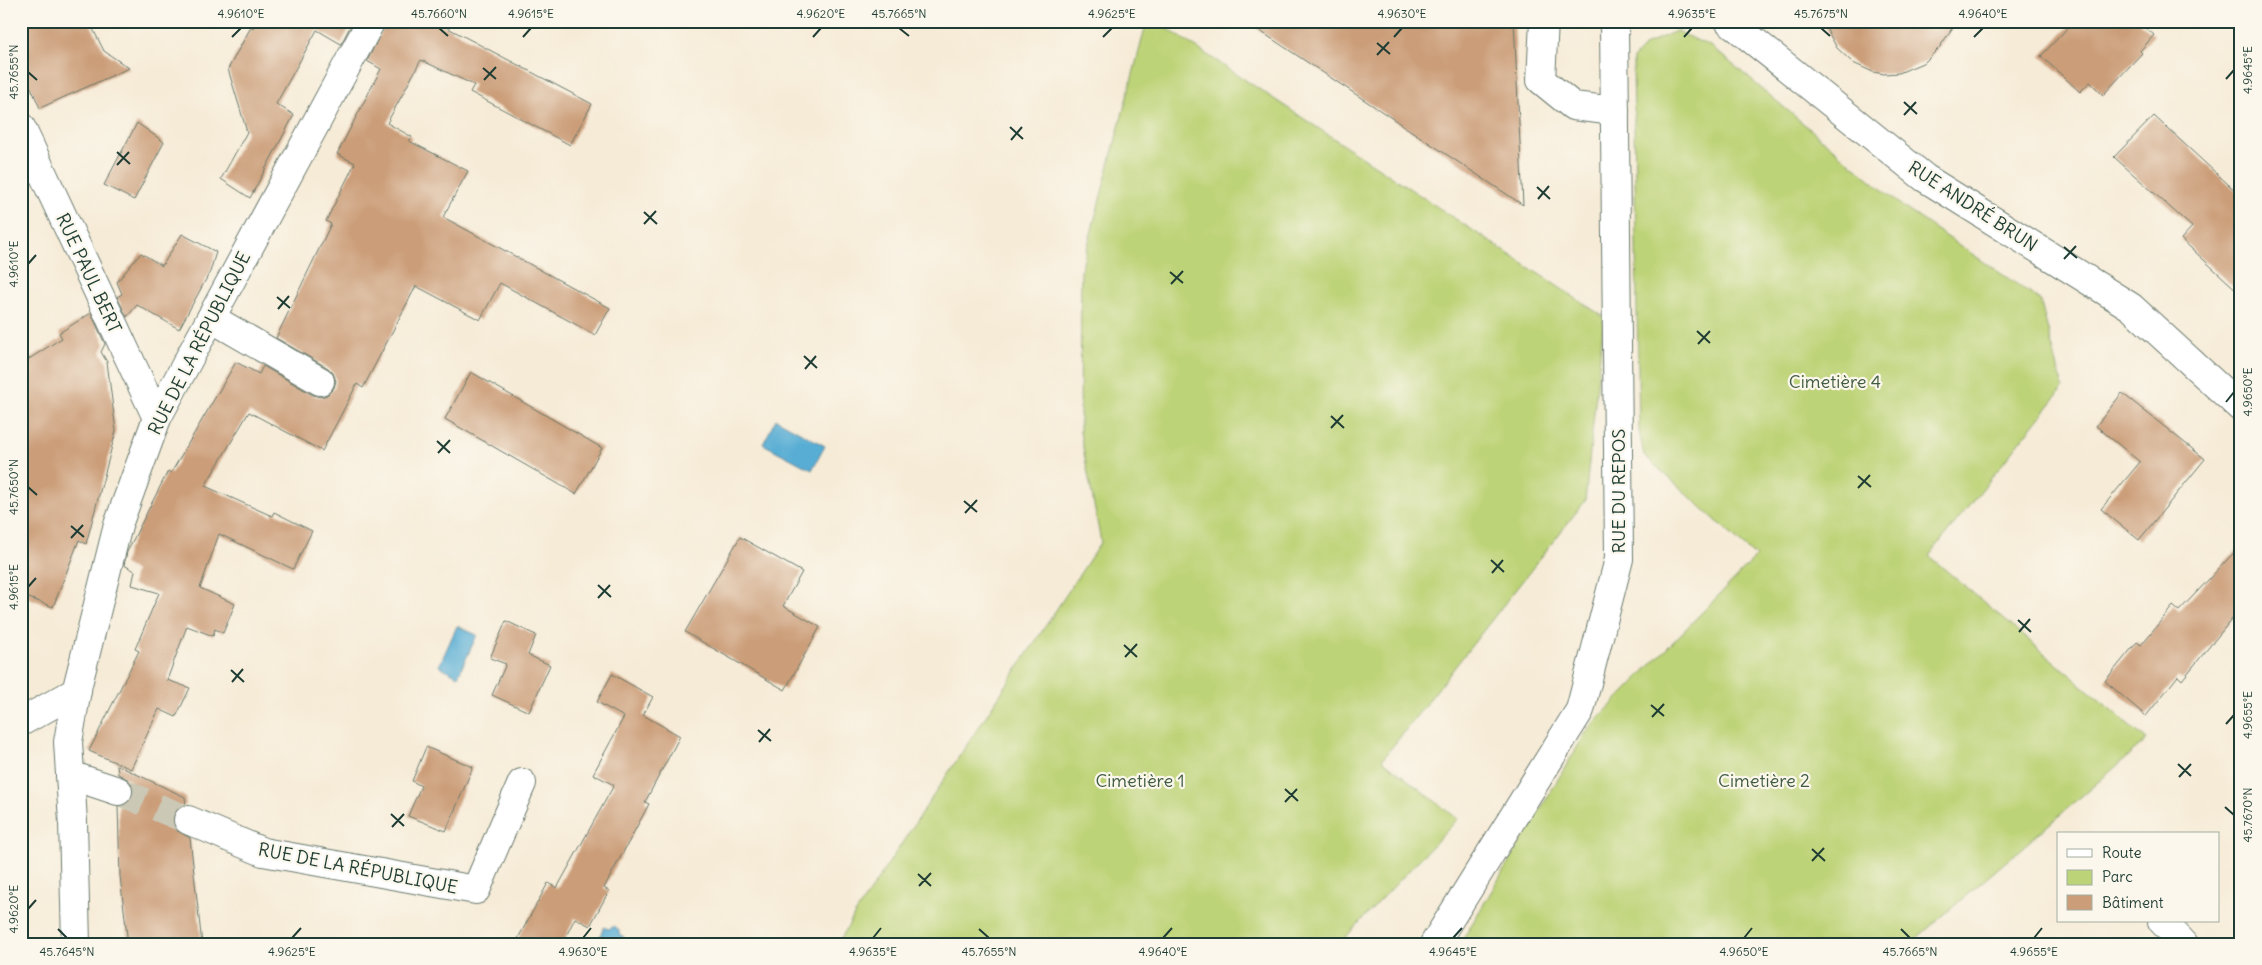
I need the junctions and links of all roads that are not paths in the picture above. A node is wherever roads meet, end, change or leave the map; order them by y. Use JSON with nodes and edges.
{"nodes":[{"id":1,"x":371,"y":21,"type":"edge"},
{"id":2,"x":1544,"y":21,"type":"edge"},
{"id":3,"x":1614,"y":21,"type":"edge"},
{"id":4,"x":1729,"y":21,"type":"edge"},
{"id":5,"x":1615,"y":111,"type":"junction"},
{"id":6,"x":21,"y":127,"type":"edge"},
{"id":7,"x":211,"y":318,"type":"junction"},
{"id":8,"x":320,"y":381,"type":"dead end"},
{"id":9,"x":2241,"y":408,"type":"edge"},
{"id":10,"x":157,"y":418,"type":"junction"},
{"id":11,"x":77,"y":691,"type":"junction"},
{"id":12,"x":21,"y":722,"type":"edge"},
{"id":13,"x":70,"y":774,"type":"junction"},
{"id":14,"x":522,"y":783,"type":"dead end"},
{"id":15,"x":118,"y":791,"type":"tunnel mouth"},
{"id":16,"x":188,"y":820,"type":"tunnel mouth"},
{"id":17,"x":2163,"y":922,"type":"edge"},
{"id":18,"x":76,"y":944,"type":"edge"},
{"id":19,"x":1434,"y":944,"type":"edge"},
{"id":20,"x":2184,"y":944,"type":"edge"}],
"edges":[{"from":1,"to":7,"type":"street","name":"RUE DE LA RÉPUBLIQUE"},
{"from":2,"to":5,"type":"street"},
{"from":3,"to":5,"type":"street","name":"RUE DU REPOS"},
{"from":4,"to":9,"type":"street","name":"RUE ANDRÉ BRUN"},
{"from":5,"to":19,"type":"street","name":"RUE DU REPOS"},
{"from":6,"to":10,"type":"street","name":"RUE PAUL BERT"},
{"from":7,"to":8,"type":"street"},
{"from":7,"to":10,"type":"street","name":"RUE DE LA RÉPUBLIQUE"},
{"from":10,"to":11,"type":"street","name":"RUE DE LA RÉPUBLIQUE"},
{"from":11,"to":12,"type":"street"},
{"from":11,"to":13,"type":"street","name":"RUE DE LA RÉPUBLIQUE"},
{"from":13,"to":15,"type":"street"},
{"from":13,"to":18,"type":"street","name":"RUE DE LA RÉPUBLIQUE"},
{"from":14,"to":16,"type":"street","name":"RUE DE LA RÉPUBLIQUE"},
{"from":17,"to":20,"type":"street"}]}
